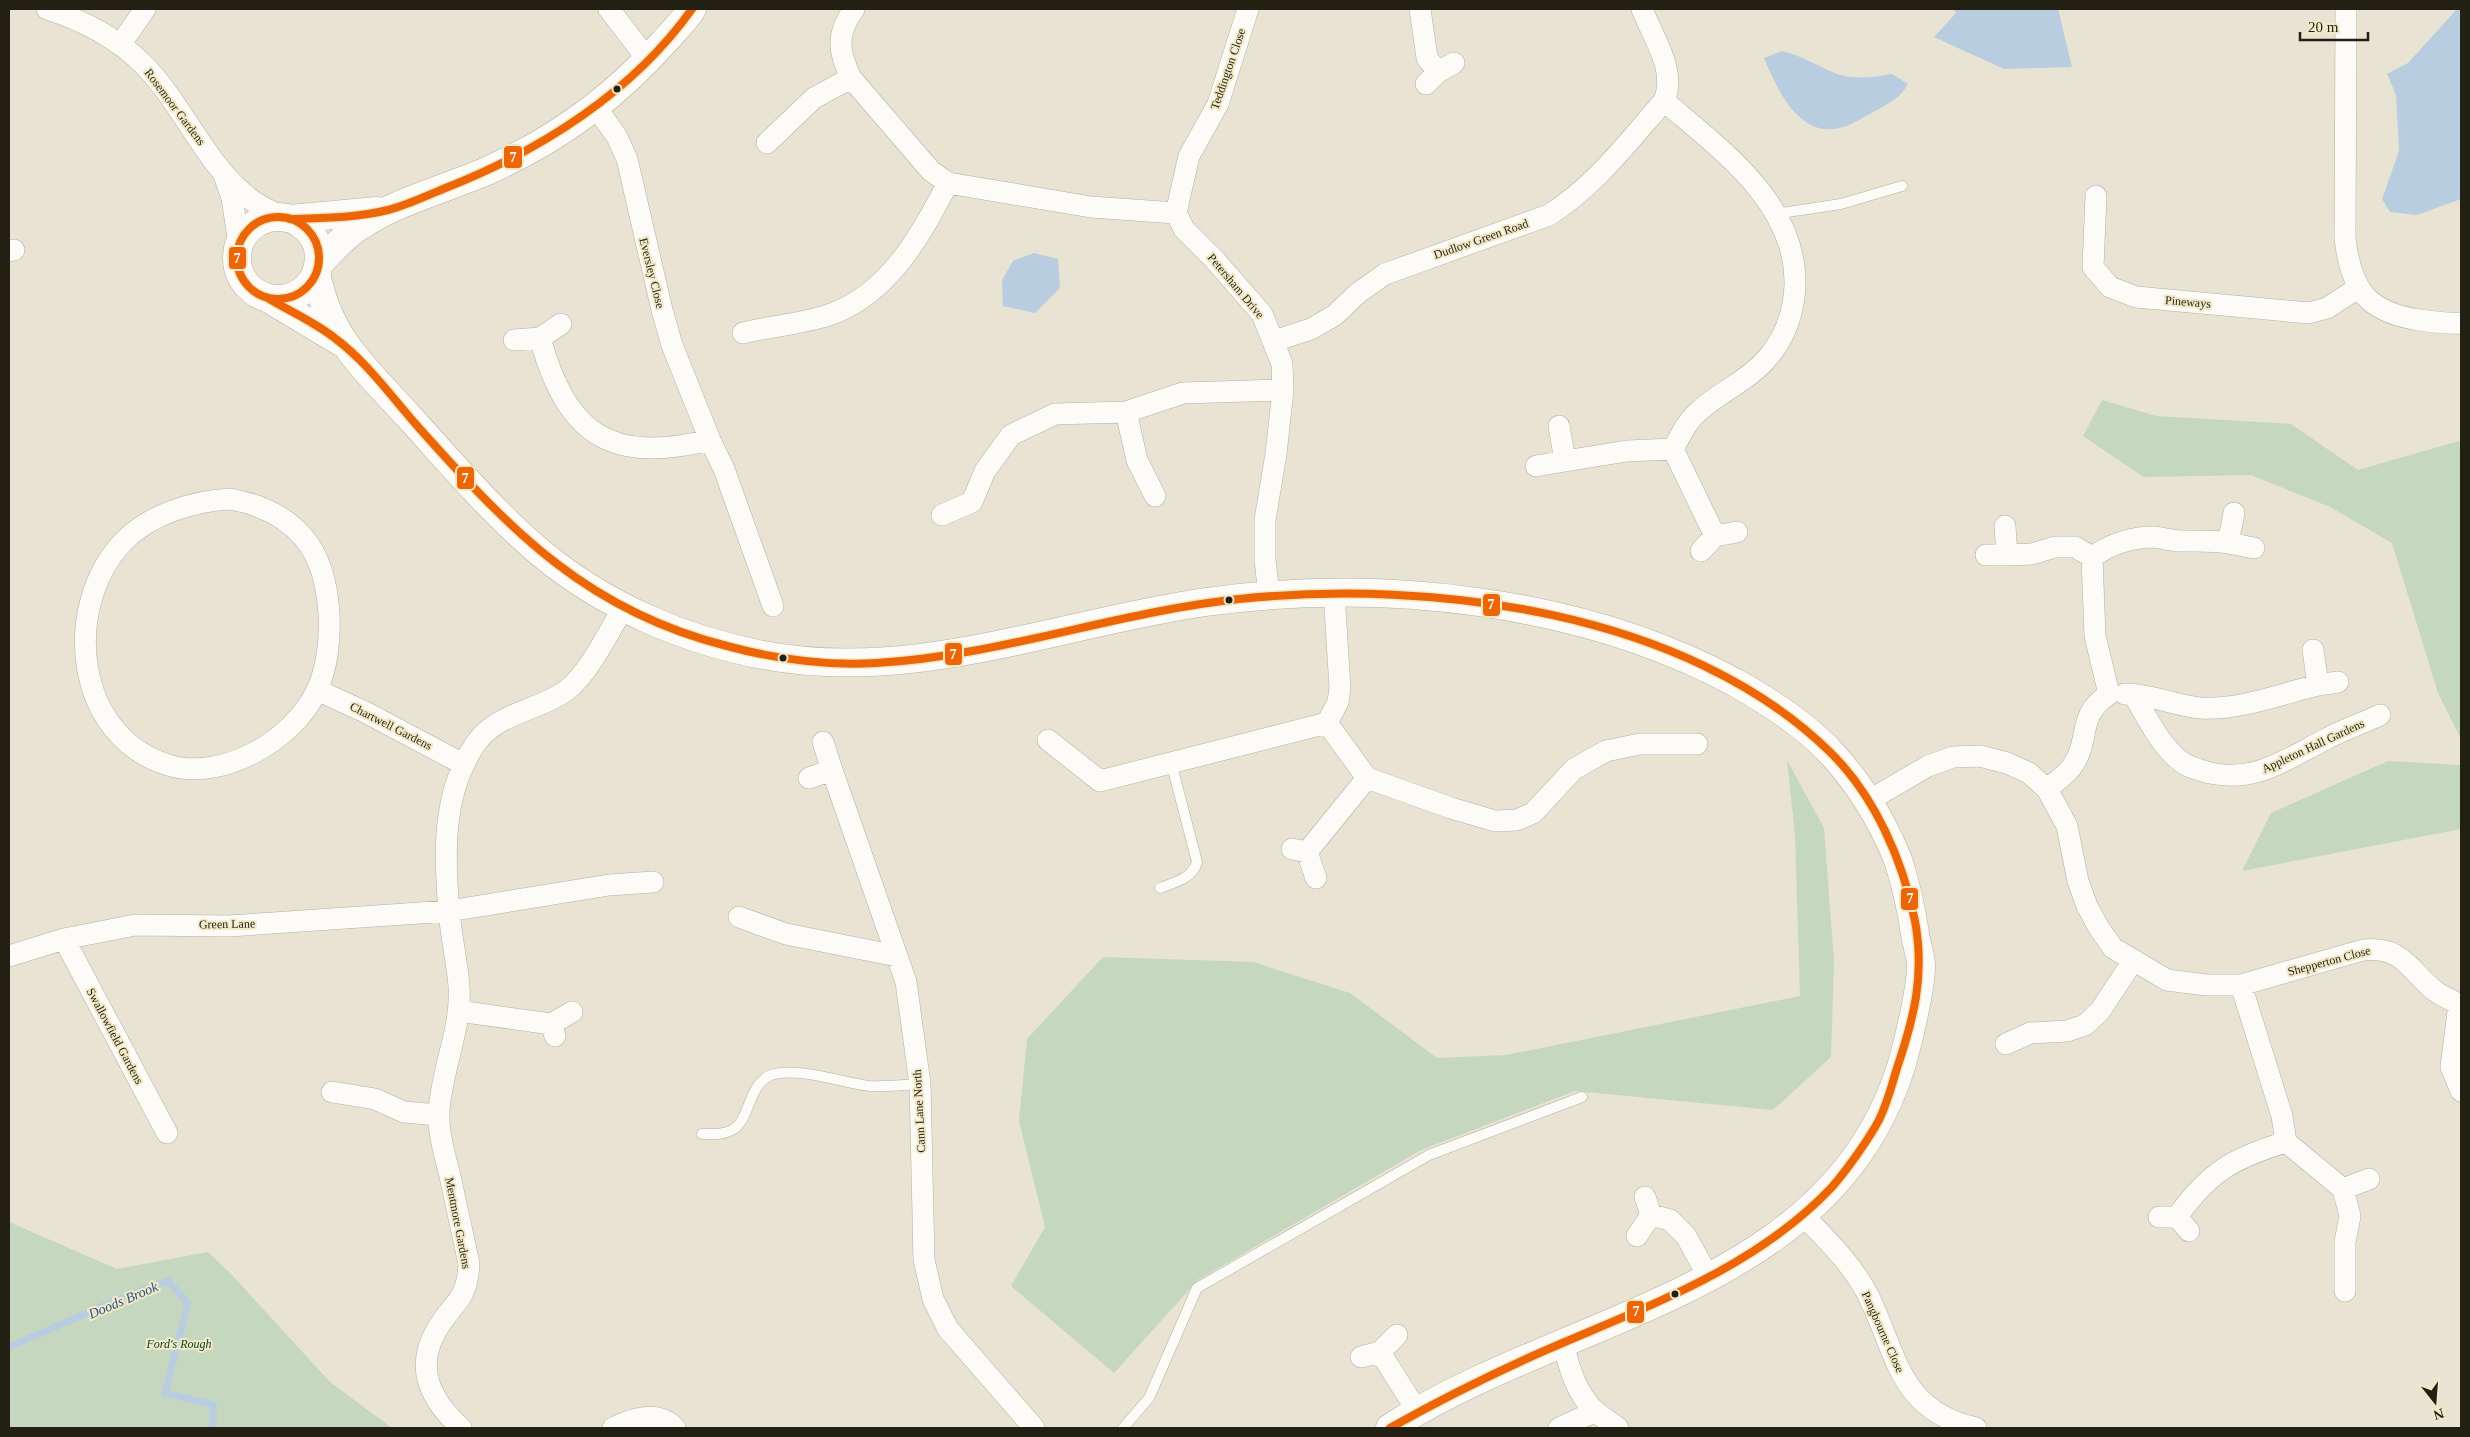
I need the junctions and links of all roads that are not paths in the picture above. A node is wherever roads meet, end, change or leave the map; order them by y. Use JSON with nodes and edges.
{"nodes":[{"id":1,"x":46,"y":9,"type":"edge"},
{"id":2,"x":145,"y":9,"type":"edge"},
{"id":3,"x":609,"y":9,"type":"edge"},
{"id":4,"x":692,"y":9,"type":"edge"},
{"id":5,"x":854,"y":9,"type":"edge"},
{"id":6,"x":1248,"y":9,"type":"edge"},
{"id":7,"x":1420,"y":9,"type":"edge"},
{"id":8,"x":1642,"y":9,"type":"edge"},
{"id":9,"x":2346,"y":9,"type":"edge"},
{"id":10,"x":120,"y":45,"type":"junction"},
{"id":11,"x":648,"y":60,"type":"junction"},
{"id":12,"x":1439,"y":73,"type":"dead end"},
{"id":13,"x":851,"y":78,"type":"junction"},
{"id":14,"x":1664,"y":101,"type":"junction"},
{"id":15,"x":596,"y":107,"type":"junction"},
{"id":16,"x":767,"y":143,"type":"dead end"},
{"id":17,"x":224,"y":175,"type":"junction"},
{"id":18,"x":948,"y":183,"type":"junction"},
{"id":19,"x":1902,"y":186,"type":"dead end"},
{"id":20,"x":2096,"y":196,"type":"dead end"},
{"id":21,"x":388,"y":210,"type":"junction"},
{"id":22,"x":1176,"y":213,"type":"junction"},
{"id":23,"x":1775,"y":214,"type":"junction"},
{"id":24,"x":288,"y":219,"type":"junction"},
{"id":25,"x":239,"y":244,"type":"junction"},
{"id":26,"x":317,"y":268,"type":"junction"},
{"id":27,"x":2358,"y":288,"type":"junction"},
{"id":28,"x":266,"y":297,"type":"junction"},
{"id":29,"x":561,"y":324,"type":"dead end"},
{"id":30,"x":2461,"y":324,"type":"edge"},
{"id":31,"x":743,"y":333,"type":"dead end"},
{"id":32,"x":540,"y":338,"type":"junction"},
{"id":33,"x":514,"y":340,"type":"dead end"},
{"id":34,"x":1274,"y":341,"type":"junction"},
{"id":35,"x":346,"y":346,"type":"junction"},
{"id":36,"x":1283,"y":390,"type":"junction"},
{"id":37,"x":1126,"y":412,"type":"junction"},
{"id":38,"x":1559,"y":426,"type":"dead end"},
{"id":39,"x":710,"y":440,"type":"junction"},
{"id":40,"x":1673,"y":448,"type":"junction"},
{"id":41,"x":1565,"y":461,"type":"junction"},
{"id":42,"x":1536,"y":466,"type":"dead end"},
{"id":43,"x":1154,"y":496,"type":"dead end"},
{"id":44,"x":2234,"y":513,"type":"dead end"},
{"id":45,"x":942,"y":515,"type":"dead end"},
{"id":46,"x":2005,"y":526,"type":"dead end"},
{"id":47,"x":1736,"y":532,"type":"dead end"},
{"id":48,"x":2228,"y":543,"type":"junction"},
{"id":49,"x":2254,"y":548,"type":"dead end"},
{"id":50,"x":1986,"y":555,"type":"dead end"},
{"id":51,"x":2007,"y":555,"type":"junction"},
{"id":52,"x":2092,"y":557,"type":"junction"},
{"id":53,"x":1334,"y":593,"type":"junction"},
{"id":54,"x":1269,"y":595,"type":"junction"},
{"id":55,"x":772,"y":606,"type":"dead end"},
{"id":56,"x":624,"y":607,"type":"junction"},
{"id":57,"x":2314,"y":650,"type":"dead end"},
{"id":58,"x":317,"y":690,"type":"junction"},
{"id":59,"x":2109,"y":694,"type":"junction"},
{"id":60,"x":2133,"y":694,"type":"junction"},
{"id":61,"x":2380,"y":715,"type":"dead end"},
{"id":62,"x":1327,"y":723,"type":"junction"},
{"id":63,"x":1048,"y":740,"type":"dead end"},
{"id":64,"x":823,"y":742,"type":"dead end"},
{"id":65,"x":1696,"y":744,"type":"dead end"},
{"id":66,"x":1170,"y":761,"type":"junction"},
{"id":67,"x":463,"y":764,"type":"junction"},
{"id":68,"x":832,"y":770,"type":"junction"},
{"id":69,"x":809,"y":778,"type":"dead end"},
{"id":70,"x":1367,"y":778,"type":"junction"},
{"id":71,"x":2048,"y":789,"type":"junction"},
{"id":72,"x":1868,"y":801,"type":"junction"},
{"id":73,"x":1316,"y":878,"type":"dead end"},
{"id":74,"x":653,"y":882,"type":"dead end"},
{"id":75,"x":1160,"y":888,"type":"dead end"},
{"id":76,"x":449,"y":911,"type":"junction"},
{"id":77,"x":739,"y":917,"type":"dead end"},
{"id":78,"x":64,"y":939,"type":"junction"},
{"id":79,"x":9,"y":956,"type":"edge"},
{"id":80,"x":896,"y":956,"type":"junction"},
{"id":81,"x":2133,"y":961,"type":"junction"},
{"id":82,"x":2241,"y":985,"type":"junction"},
{"id":83,"x":2460,"y":1004,"type":"edge"},
{"id":84,"x":458,"y":1010,"type":"junction"},
{"id":85,"x":572,"y":1012,"type":"dead end"},
{"id":86,"x":2006,"y":1044,"type":"dead end"},
{"id":87,"x":920,"y":1084,"type":"junction"},
{"id":88,"x":2461,"y":1091,"type":"edge"},
{"id":89,"x":332,"y":1092,"type":"dead end"},
{"id":90,"x":1582,"y":1097,"type":"dead end"},
{"id":91,"x":438,"y":1115,"type":"junction"},
{"id":92,"x":167,"y":1133,"type":"dead end"},
{"id":93,"x":702,"y":1134,"type":"dead end"},
{"id":94,"x":2286,"y":1142,"type":"junction"},
{"id":95,"x":2369,"y":1179,"type":"dead end"},
{"id":96,"x":2342,"y":1189,"type":"junction"},
{"id":97,"x":1804,"y":1216,"type":"junction"},
{"id":98,"x":2175,"y":1222,"type":"dead end"},
{"id":99,"x":1637,"y":1236,"type":"dead end"},
{"id":100,"x":1709,"y":1278,"type":"junction"},
{"id":101,"x":2345,"y":1291,"type":"dead end"},
{"id":102,"x":1397,"y":1336,"type":"dead end"},
{"id":103,"x":1562,"y":1343,"type":"junction"},
{"id":104,"x":1417,"y":1411,"type":"junction"},
{"id":105,"x":1596,"y":1411,"type":"junction"},
{"id":106,"x":461,"y":1428,"type":"edge"},
{"id":107,"x":613,"y":1428,"type":"edge"},
{"id":108,"x":676,"y":1428,"type":"edge"},
{"id":109,"x":1034,"y":1428,"type":"edge"},
{"id":110,"x":1123,"y":1428,"type":"edge"},
{"id":111,"x":1390,"y":1428,"type":"edge"},
{"id":112,"x":1559,"y":1428,"type":"edge"},
{"id":113,"x":1618,"y":1428,"type":"edge"},
{"id":114,"x":1976,"y":1428,"type":"edge"}],
"edges":[{"from":1,"to":10,"type":"street","name":"Rosemoor Gardens"},
{"from":2,"to":10,"type":"street"},
{"from":3,"to":11,"type":"street"},
{"from":4,"to":11,"type":"street"},
{"from":5,"to":13,"type":"street"},
{"from":6,"to":22,"type":"street","name":"Teddington Close"},
{"from":7,"to":12,"type":"street"},
{"from":8,"to":14,"type":"street"},
{"from":9,"to":27,"type":"street"},
{"from":10,"to":17,"type":"street","name":"Rosemoor Gardens"},
{"from":11,"to":15,"type":"street"},
{"from":13,"to":16,"type":"street"},
{"from":13,"to":18,"type":"street"},
{"from":14,"to":23,"type":"street"},
{"from":14,"to":34,"type":"street","name":"Dudlow Green Road"},
{"from":15,"to":21,"type":"street"},
{"from":15,"to":39,"type":"street","name":"Eversley Close"},
{"from":17,"to":24,"type":"street","name":"Rosemoor Gardens"},
{"from":17,"to":25,"type":"street","name":"Rosemoor Gardens"},
{"from":18,"to":22,"type":"street"},
{"from":18,"to":31,"type":"street"},
{"from":19,"to":23,"type":"lane"},
{"from":20,"to":27,"type":"street","name":"Pineways"},
{"from":21,"to":24,"type":"street"},
{"from":21,"to":26,"type":"street"},
{"from":22,"to":34,"type":"street","name":"Petersham Drive"},
{"from":23,"to":40,"type":"street"},
{"from":24,"to":25,"type":"street"},
{"from":24,"to":26,"type":"street"},
{"from":25,"to":28,"type":"street"},
{"from":26,"to":28,"type":"street"},
{"from":26,"to":35,"type":"street"},
{"from":27,"to":30,"type":"street"},
{"from":28,"to":35,"type":"street"},
{"from":29,"to":32,"type":"street"},
{"from":32,"to":33,"type":"street"},
{"from":32,"to":39,"type":"street"},
{"from":34,"to":36,"type":"street","name":"Petersham Drive"},
{"from":35,"to":56,"type":"street"},
{"from":36,"to":37,"type":"street"},
{"from":36,"to":54,"type":"street","name":"Petersham Drive"},
{"from":37,"to":43,"type":"street"},
{"from":37,"to":45,"type":"street"},
{"from":38,"to":41,"type":"street"},
{"from":39,"to":55,"type":"street","name":"Eversley Close"},
{"from":40,"to":41,"type":"street"},
{"from":40,"to":47,"type":"street"},
{"from":41,"to":42,"type":"street"},
{"from":44,"to":48,"type":"street"},
{"from":46,"to":51,"type":"street"},
{"from":48,"to":49,"type":"street"},
{"from":48,"to":52,"type":"street"},
{"from":50,"to":51,"type":"street"},
{"from":51,"to":52,"type":"street"},
{"from":52,"to":59,"type":"street"},
{"from":53,"to":54,"type":"street"},
{"from":53,"to":62,"type":"street"},
{"from":53,"to":72,"type":"street"},
{"from":54,"to":56,"type":"street"},
{"from":56,"to":67,"type":"street"},
{"from":57,"to":60,"type":"street"},
{"from":58,"to":58,"type":"street"},
{"from":58,"to":67,"type":"street","name":"Chartwell Gardens"},
{"from":59,"to":60,"type":"street"},
{"from":59,"to":71,"type":"street"},
{"from":60,"to":61,"type":"street","name":"Appleton Hall Gardens"},
{"from":62,"to":66,"type":"street"},
{"from":62,"to":70,"type":"street"},
{"from":63,"to":66,"type":"street"},
{"from":64,"to":68,"type":"street","name":"Cann Lane North"},
{"from":65,"to":70,"type":"street"},
{"from":66,"to":75,"type":"lane"},
{"from":67,"to":76,"type":"street"},
{"from":68,"to":69,"type":"street"},
{"from":68,"to":80,"type":"street","name":"Cann Lane North"},
{"from":70,"to":73,"type":"street"},
{"from":71,"to":72,"type":"street","name":"Shepperton Close"},
{"from":71,"to":81,"type":"street","name":"Shepperton Close"},
{"from":72,"to":97,"type":"street"},
{"from":74,"to":76,"type":"street","name":"Green Lane"},
{"from":76,"to":78,"type":"street","name":"Green Lane"},
{"from":76,"to":84,"type":"street","name":"Mentmore Gardens"},
{"from":77,"to":80,"type":"street"},
{"from":78,"to":79,"type":"street","name":"Green Lane"},
{"from":78,"to":92,"type":"street","name":"Swallowfield Gardens"},
{"from":80,"to":87,"type":"street","name":"Cann Lane North"},
{"from":81,"to":82,"type":"street","name":"Shepperton Close"},
{"from":81,"to":86,"type":"street"},
{"from":82,"to":83,"type":"street","name":"Shepperton Close"},
{"from":82,"to":94,"type":"street"},
{"from":83,"to":88,"type":"street","name":"Shepperton Close"},
{"from":84,"to":85,"type":"street"},
{"from":84,"to":91,"type":"street","name":"Mentmore Gardens"},
{"from":87,"to":93,"type":"lane"},
{"from":87,"to":109,"type":"street","name":"Cann Lane North"},
{"from":89,"to":91,"type":"street"},
{"from":90,"to":110,"type":"lane"},
{"from":91,"to":106,"type":"street","name":"Mentmore Gardens"},
{"from":94,"to":96,"type":"street"},
{"from":94,"to":98,"type":"street"},
{"from":95,"to":96,"type":"street"},
{"from":96,"to":101,"type":"street"},
{"from":97,"to":100,"type":"street"},
{"from":97,"to":114,"type":"street","name":"Pangbourne Close"},
{"from":99,"to":100,"type":"street"},
{"from":100,"to":103,"type":"street"},
{"from":102,"to":104,"type":"street"},
{"from":103,"to":104,"type":"street"},
{"from":103,"to":105,"type":"street"},
{"from":104,"to":111,"type":"street"},
{"from":105,"to":112,"type":"street"},
{"from":105,"to":113,"type":"street"},
{"from":107,"to":108,"type":"street"}]}
